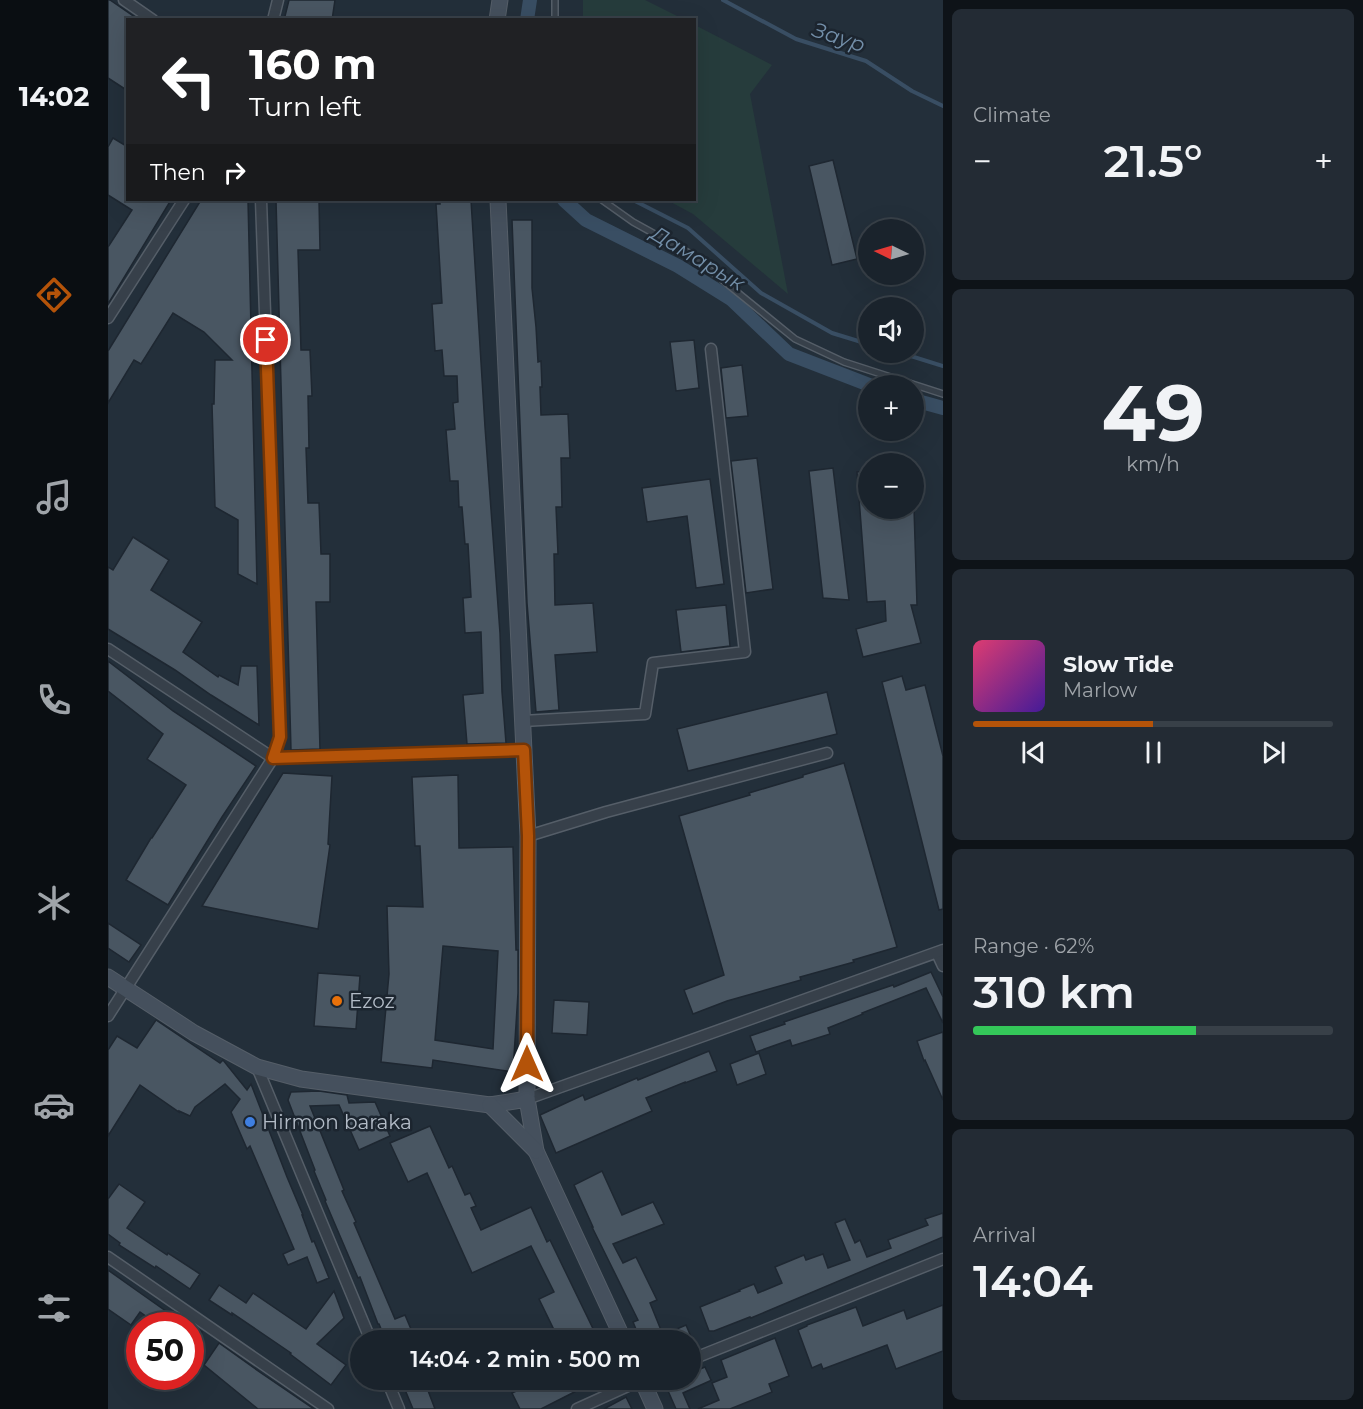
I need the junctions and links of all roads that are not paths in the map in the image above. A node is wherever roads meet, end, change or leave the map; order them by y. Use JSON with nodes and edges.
{"nodes":[{"id":1,"x":124,"y":0,"type":"edge"},
{"id":2,"x":278,"y":0,"type":"edge"},
{"id":3,"x":500,"y":0,"type":"edge"},
{"id":4,"x":555,"y":0,"type":"edge"},
{"id":5,"x":150,"y":18,"type":"edge"},
{"id":6,"x":274,"y":18,"type":"edge"},
{"id":7,"x":497,"y":18,"type":"edge"},
{"id":8,"x":555,"y":18,"type":"edge"},
{"id":9,"x":183,"y":201,"type":"edge"},
{"id":10,"x":261,"y":201,"type":"edge"},
{"id":11,"x":498,"y":201,"type":"edge"},
{"id":12,"x":603,"y":201,"type":"edge"},
{"id":13,"x":108,"y":318,"type":"edge"},
{"id":14,"x":711,"y":349,"type":"dead end"},
{"id":15,"x":943,"y":394,"type":"edge"},
{"id":16,"x":108,"y":649,"type":"edge"},
{"id":17,"x":523,"y":721,"type":"junction"},
{"id":18,"x":524,"y":750,"type":"junction"},
{"id":19,"x":827,"y":753,"type":"dead end"},
{"id":20,"x":273,"y":758,"type":"junction"},
{"id":21,"x":528,"y":836,"type":"junction"},
{"id":22,"x":940,"y":952,"type":"edge"},
{"id":23,"x":943,"y":966,"type":"edge"},
{"id":24,"x":108,"y":977,"type":"edge"},
{"id":25,"x":126,"y":989,"type":"junction"},
{"id":26,"x":108,"y":1016,"type":"edge"},
{"id":27,"x":257,"y":1067,"type":"junction"},
{"id":28,"x":527,"y":1098,"type":"junction"},
{"id":29,"x":490,"y":1105,"type":"junction"},
{"id":30,"x":536,"y":1151,"type":"junction"},
{"id":31,"x":108,"y":1257,"type":"edge"},
{"id":32,"x":943,"y":1259,"type":"edge"},
{"id":33,"x":366,"y":1330,"type":"edge"},
{"id":34,"x":619,"y":1330,"type":"edge"},
{"id":35,"x":701,"y":1356,"type":"edge"},
{"id":36,"x":391,"y":1390,"type":"edge"},
{"id":37,"x":619,"y":1390,"type":"edge"},
{"id":38,"x":646,"y":1390,"type":"edge"},
{"id":39,"x":328,"y":1409,"type":"edge"},
{"id":40,"x":399,"y":1409,"type":"edge"},
{"id":41,"x":577,"y":1409,"type":"edge"},
{"id":42,"x":655,"y":1409,"type":"edge"}],
"edges":[{"from":1,"to":5,"type":"street"},
{"from":2,"to":6,"type":"street"},
{"from":3,"to":7,"type":"main road"},
{"from":4,"to":8,"type":"lane"},
{"from":9,"to":13,"type":"street"},
{"from":10,"to":20,"type":"street"},
{"from":11,"to":17,"type":"main road"},
{"from":12,"to":15,"type":"lane"},
{"from":14,"to":17,"type":"street"},
{"from":16,"to":20,"type":"street"},
{"from":17,"to":18,"type":"main road"},
{"from":18,"to":20,"type":"street"},
{"from":18,"to":21,"type":"main road"},
{"from":19,"to":21,"type":"street"},
{"from":20,"to":25,"type":"street"},
{"from":21,"to":28,"type":"main road"},
{"from":22,"to":23,"type":"street"},
{"from":22,"to":28,"type":"street"},
{"from":24,"to":25,"type":"main road"},
{"from":25,"to":26,"type":"street"},
{"from":25,"to":27,"type":"main road"},
{"from":27,"to":29,"type":"main road"},
{"from":27,"to":33,"type":"street"},
{"from":28,"to":29,"type":"main road"},
{"from":28,"to":30,"type":"main road"},
{"from":29,"to":30,"type":"main road"},
{"from":30,"to":34,"type":"main road"},
{"from":31,"to":39,"type":"street"},
{"from":32,"to":35,"type":"street"},
{"from":36,"to":40,"type":"street"},
{"from":37,"to":41,"type":"street"},
{"from":38,"to":42,"type":"main road"}]}
